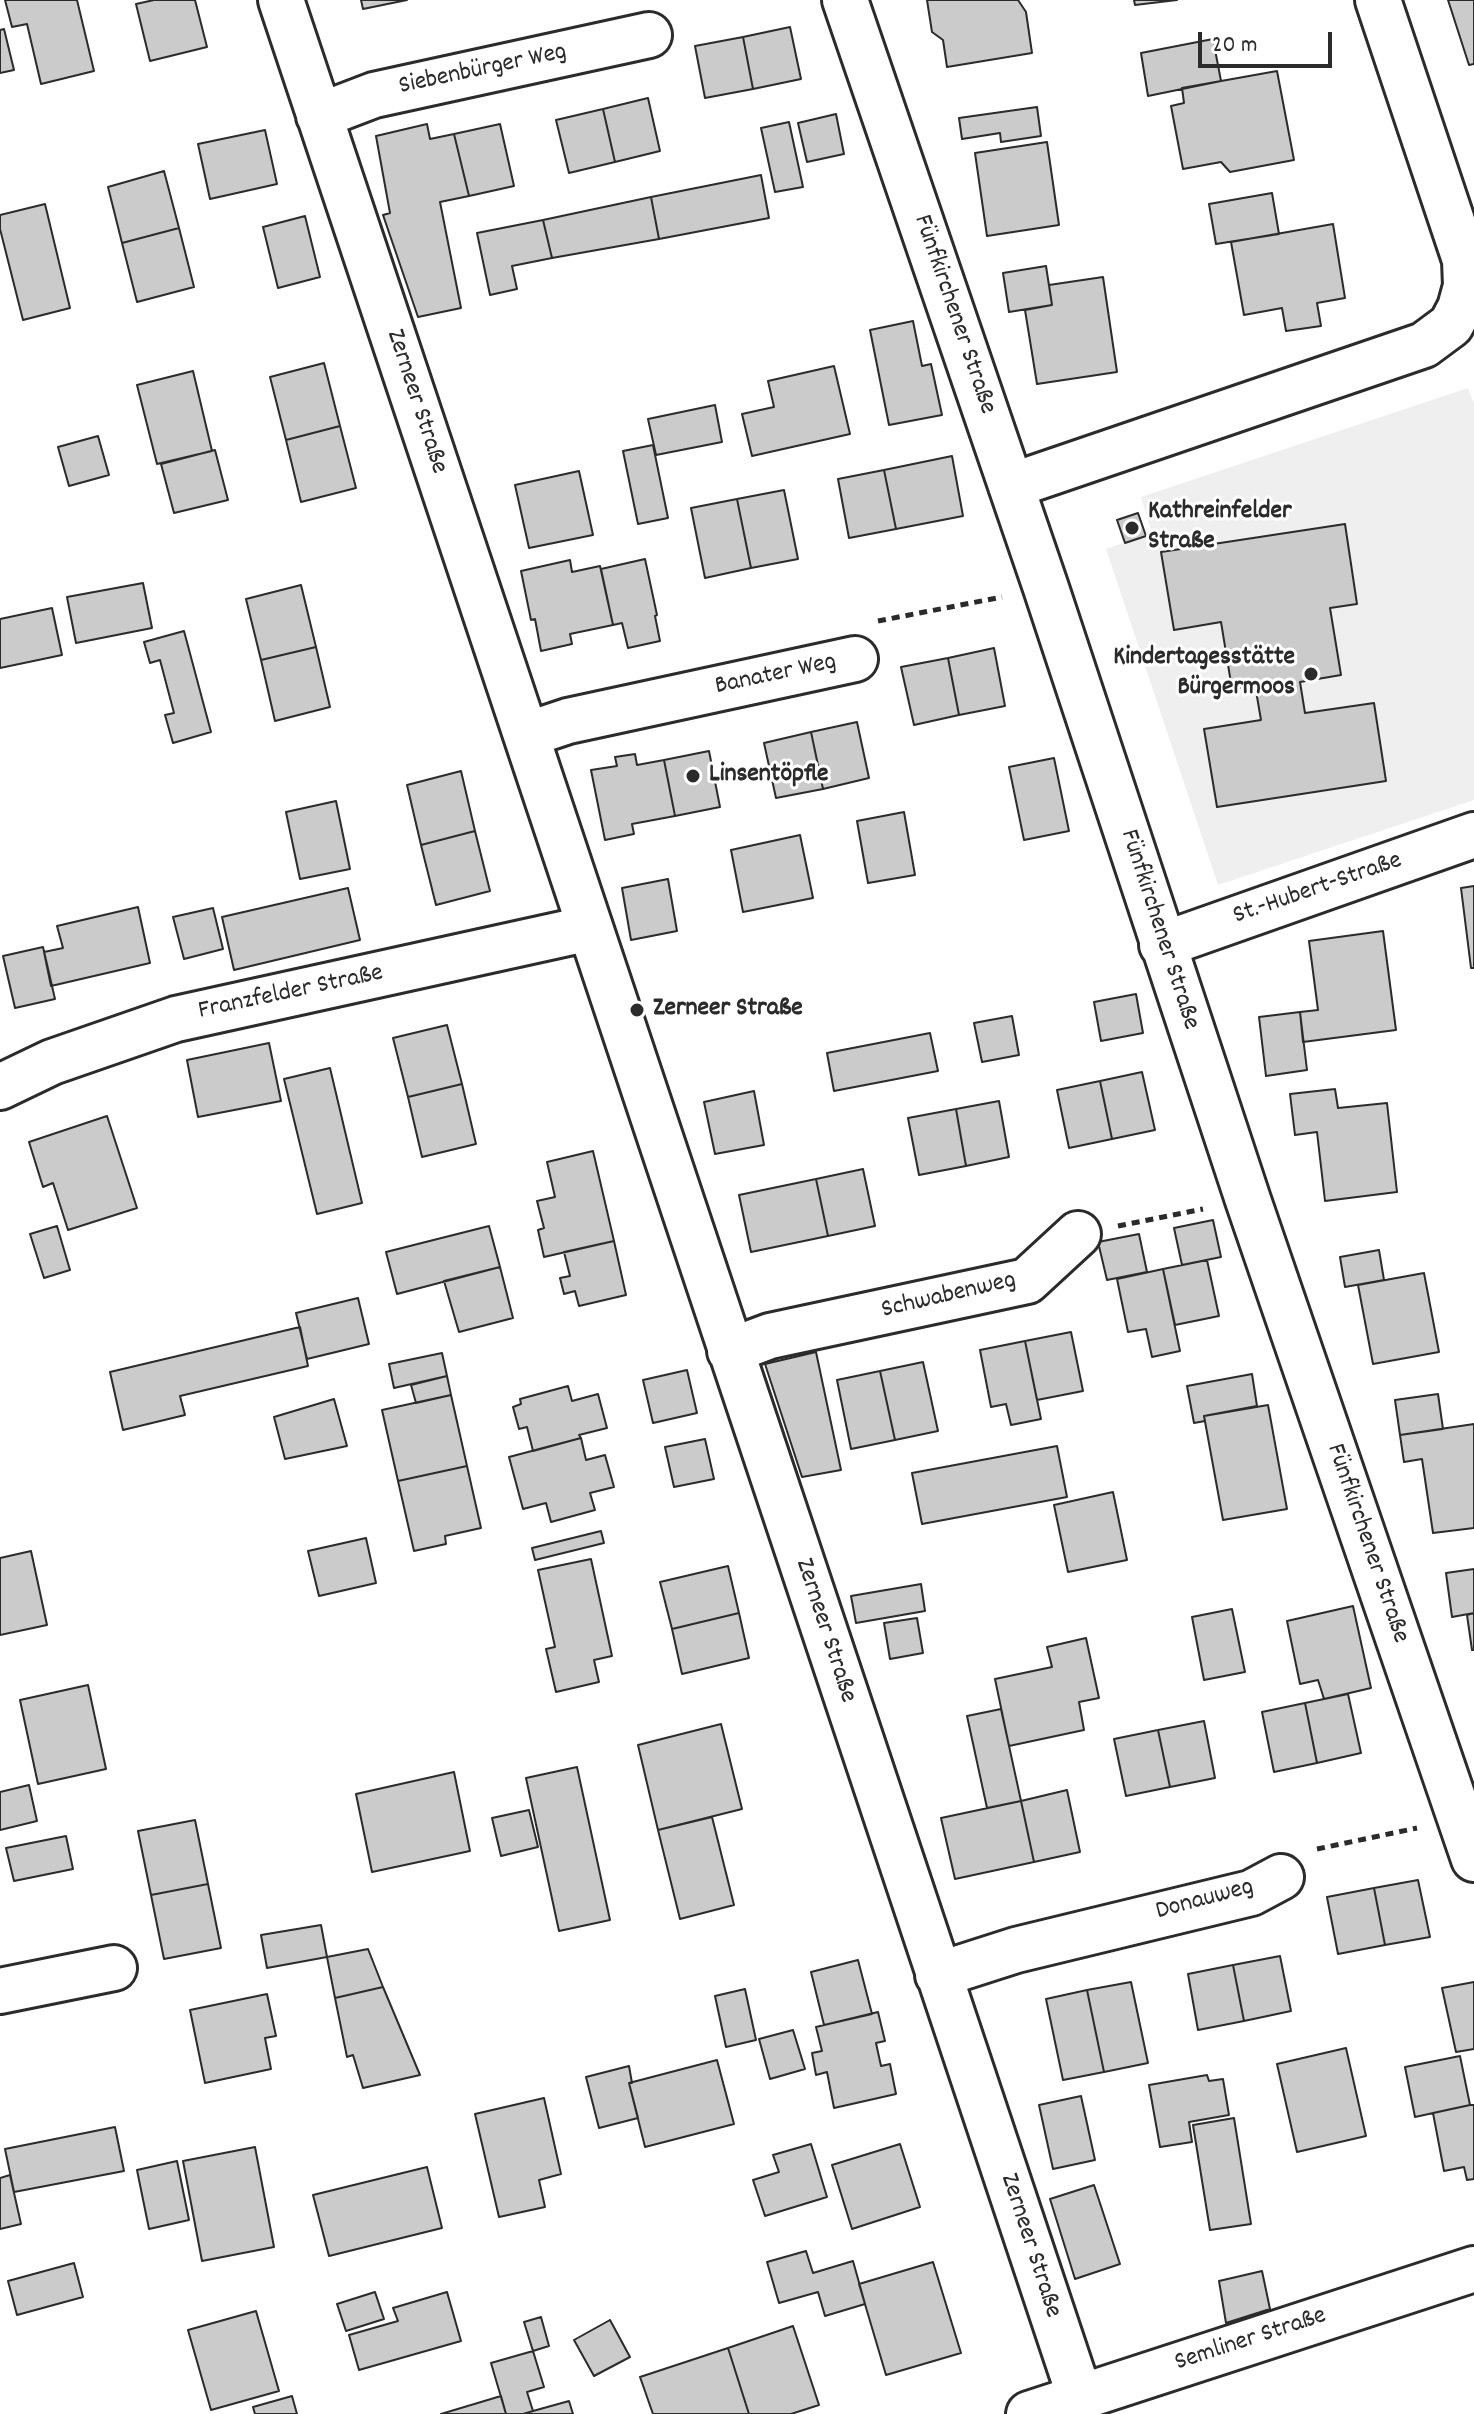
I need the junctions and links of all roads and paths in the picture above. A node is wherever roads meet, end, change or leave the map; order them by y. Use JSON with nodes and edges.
{"nodes":[{"id":1,"x":281,"y":0,"type":"edge"},
{"id":2,"x":845,"y":0,"type":"edge"},
{"id":3,"x":1378,"y":0,"type":"edge"},
{"id":4,"x":649,"y":35,"type":"dead end"},
{"id":5,"x":319,"y":116,"type":"junction"},
{"id":6,"x":1011,"y":486,"type":"junction"},
{"id":7,"x":1046,"y":588,"type":"junction"},
{"id":8,"x":855,"y":659,"type":"joint"},
{"id":9,"x":526,"y":735,"type":"junction"},
{"id":10,"x":1474,"y":835,"type":"edge"},
{"id":11,"x":590,"y":928,"type":"junction"},
{"id":12,"x":1162,"y":945,"type":"junction"},
{"id":13,"x":0,"y":1087,"type":"edge"},
{"id":14,"x":1248,"y":1200,"type":"junction"},
{"id":15,"x":1078,"y":1234,"type":"joint"},
{"id":16,"x":730,"y":1351,"type":"junction"},
{"id":17,"x":1465,"y":1814,"type":"edge"},
{"id":18,"x":1281,"y":1877,"type":"joint"},
{"id":19,"x":114,"y":1968,"type":"dead end"},
{"id":20,"x":938,"y":1975,"type":"junction"},
{"id":21,"x":0,"y":1991,"type":"edge"},
{"id":22,"x":1474,"y":2269,"type":"edge"},
{"id":23,"x":1080,"y":2397,"type":"junction"},
{"id":24,"x":1029,"y":2414,"type":"edge"}],
"edges":[{"from":1,"to":5,"type":"street","name":"Zerneer Straße"},
{"from":2,"to":6,"type":"street","name":"Fünfkirchener Straße"},
{"from":3,"to":6,"type":"street"},
{"from":4,"to":5,"type":"street","name":"Siebenbürger Weg"},
{"from":5,"to":9,"type":"street","name":"Zerneer Straße"},
{"from":6,"to":7,"type":"street","name":"Fünfkirchener Straße"},
{"from":7,"to":8,"type":"path","name":"Banater Weg"},
{"from":7,"to":12,"type":"street","name":"Fünfkirchener Straße"},
{"from":8,"to":9,"type":"street","name":"Banater Weg"},
{"from":9,"to":11,"type":"street","name":"Zerneer Straße"},
{"from":10,"to":12,"type":"street","name":"St.-Hubert-Straße"},
{"from":11,"to":13,"type":"street","name":"Franzfelder Straße"},
{"from":11,"to":16,"type":"street","name":"Zerneer Straße"},
{"from":12,"to":14,"type":"street","name":"Fünfkirchener Straße"},
{"from":14,"to":15,"type":"path"},
{"from":14,"to":17,"type":"street","name":"Fünfkirchener Straße"},
{"from":15,"to":16,"type":"street","name":"Schwabenweg"},
{"from":16,"to":20,"type":"street","name":"Zerneer Straße"},
{"from":17,"to":18,"type":"path","name":"Donauweg"},
{"from":18,"to":20,"type":"street","name":"Donauweg"},
{"from":19,"to":21,"type":"street"},
{"from":20,"to":23,"type":"street","name":"Zerneer Straße"},
{"from":22,"to":23,"type":"street","name":"Semliner Straße"},
{"from":23,"to":24,"type":"street","name":"Semliner Straße"}]}
